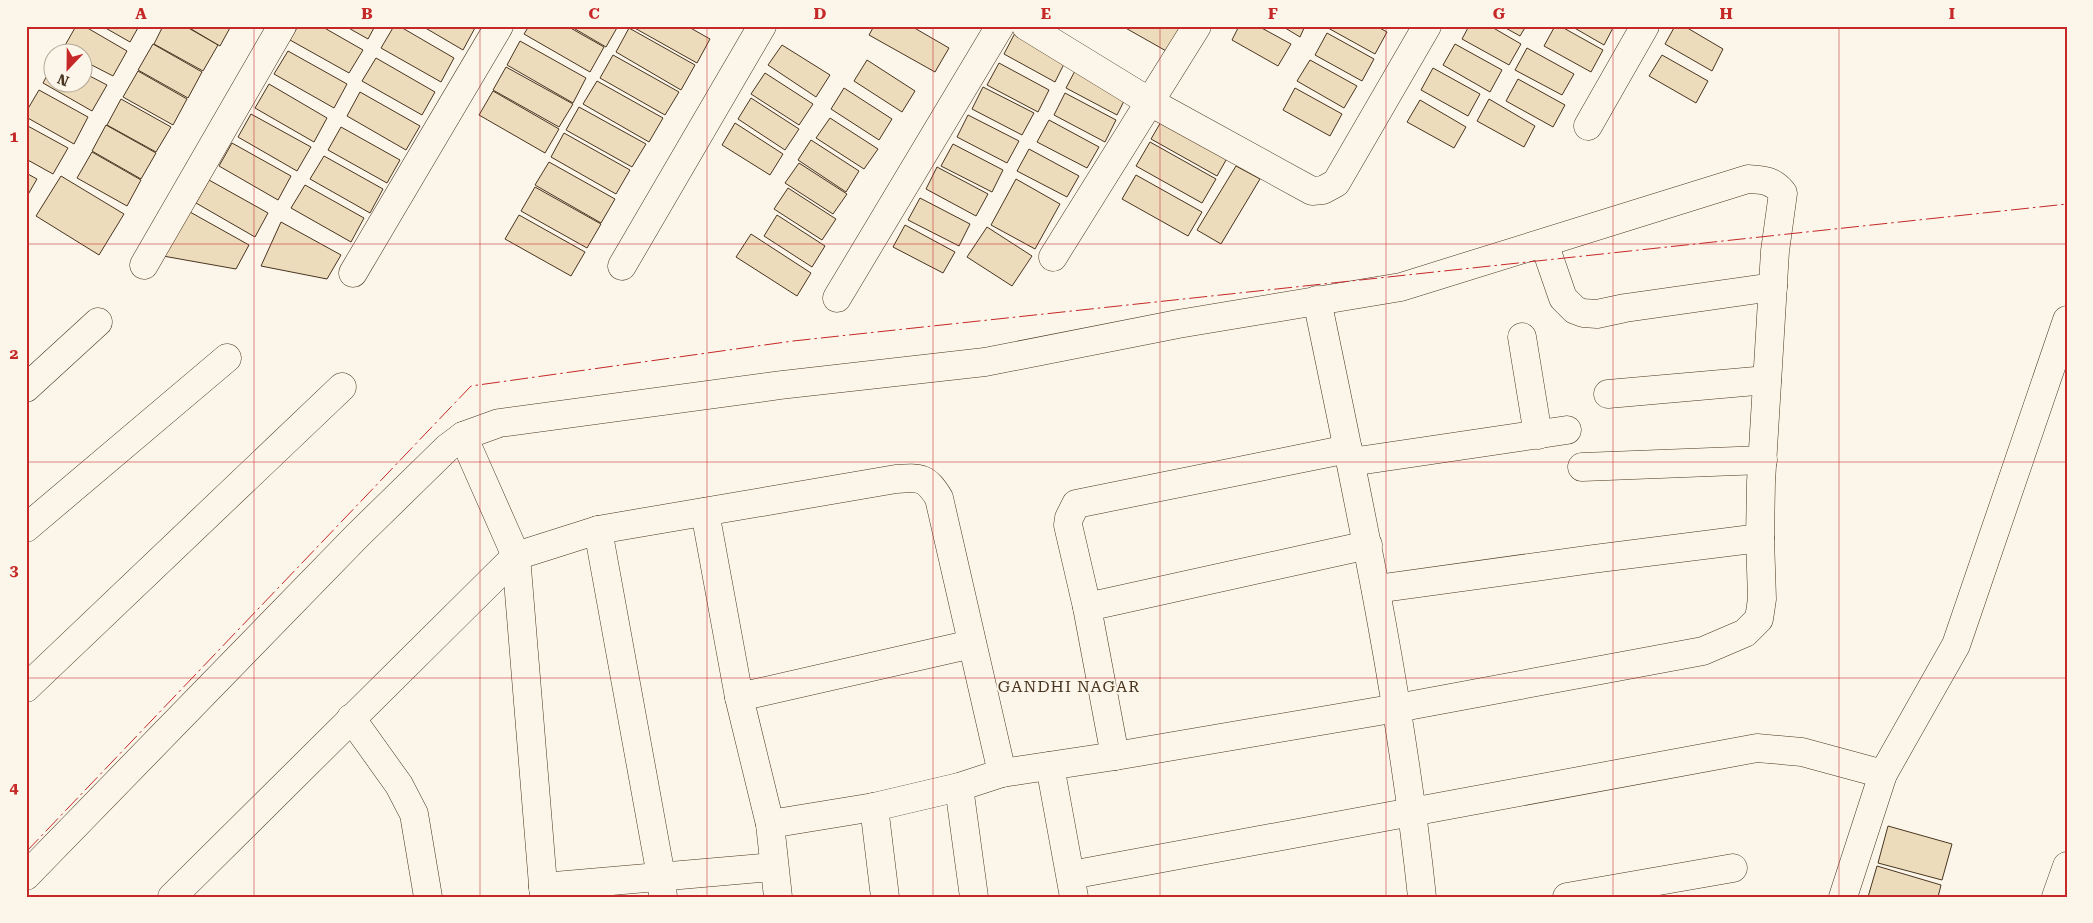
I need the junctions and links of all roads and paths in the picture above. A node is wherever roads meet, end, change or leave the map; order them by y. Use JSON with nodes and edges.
{"nodes":[{"id":1,"x":282,"y":26,"type":"edge"},
{"id":2,"x":499,"y":26,"type":"edge"},
{"id":3,"x":762,"y":26,"type":"edge"},
{"id":4,"x":1000,"y":26,"type":"edge"},
{"id":5,"x":1026,"y":26,"type":"edge"},
{"id":6,"x":1197,"y":26,"type":"edge"},
{"id":7,"x":1427,"y":26,"type":"edge"},
{"id":8,"x":1644,"y":26,"type":"edge"},
{"id":9,"x":1150,"y":102,"type":"junction"},
{"id":10,"x":1588,"y":126,"type":"dead end"},
{"id":11,"x":1544,"y":243,"type":"junction"},
{"id":12,"x":1053,"y":257,"type":"dead end"},
{"id":13,"x":144,"y":265,"type":"dead end"},
{"id":14,"x":622,"y":266,"type":"dead end"},
{"id":15,"x":353,"y":272,"type":"dead end"},
{"id":16,"x":1773,"y":287,"type":"junction"},
{"id":17,"x":837,"y":298,"type":"dead end"},
{"id":18,"x":1317,"y":300,"type":"junction"},
{"id":19,"x":2067,"y":320,"type":"edge"},
{"id":20,"x":98,"y":322,"type":"dead end"},
{"id":21,"x":1522,"y":337,"type":"dead end"},
{"id":22,"x":226,"y":358,"type":"dead end"},
{"id":23,"x":1767,"y":380,"type":"junction"},
{"id":24,"x":342,"y":387,"type":"dead end"},
{"id":25,"x":26,"y":388,"type":"edge"},
{"id":26,"x":1608,"y":394,"type":"dead end"},
{"id":27,"x":1567,"y":430,"type":"dead end"},
{"id":28,"x":1538,"y":434,"type":"junction"},
{"id":29,"x":463,"y":436,"type":"junction"},
{"id":30,"x":1349,"y":456,"type":"junction"},
{"id":31,"x":1763,"y":460,"type":"junction"},
{"id":32,"x":1582,"y":467,"type":"dead end"},
{"id":33,"x":705,"y":512,"type":"junction"},
{"id":34,"x":26,"y":528,"type":"edge"},
{"id":35,"x":598,"y":530,"type":"junction"},
{"id":36,"x":1760,"y":538,"type":"junction"},
{"id":37,"x":1368,"y":545,"type":"junction"},
{"id":38,"x":516,"y":556,"type":"junction"},
{"id":39,"x":1376,"y":589,"type":"junction"},
{"id":40,"x":1087,"y":607,"type":"junction"},
{"id":41,"x":972,"y":644,"type":"junction"},
{"id":42,"x":26,"y":688,"type":"edge"},
{"id":43,"x":739,"y":697,"type":"junction"},
{"id":44,"x":1397,"y":708,"type":"junction"},
{"id":45,"x":351,"y":718,"type":"junction"},
{"id":46,"x":1116,"y":756,"type":"junction"},
{"id":47,"x":1050,"y":766,"type":"junction"},
{"id":48,"x":1002,"y":773,"type":"junction"},
{"id":49,"x":1883,"y":774,"type":"junction"},
{"id":50,"x":959,"y":787,"type":"junction"},
{"id":51,"x":874,"y":807,"type":"junction"},
{"id":52,"x":1413,"y":813,"type":"junction"},
{"id":53,"x":770,"y":824,"type":"junction"},
{"id":54,"x":2067,"y":866,"type":"edge"},
{"id":55,"x":773,"y":867,"type":"junction"},
{"id":56,"x":1734,"y":868,"type":"dead end"},
{"id":57,"x":26,"y":876,"type":"edge"},
{"id":58,"x":1072,"y":886,"type":"edge"},
{"id":59,"x":662,"y":887,"type":"edge"},
{"id":60,"x":544,"y":892,"type":"edge"},
{"id":61,"x":172,"y":897,"type":"edge"},
{"id":62,"x":428,"y":897,"type":"edge"},
{"id":63,"x":778,"y":897,"type":"edge"},
{"id":64,"x":885,"y":897,"type":"edge"},
{"id":65,"x":974,"y":897,"type":"edge"},
{"id":66,"x":1422,"y":897,"type":"edge"},
{"id":67,"x":1568,"y":897,"type":"edge"},
{"id":68,"x":1843,"y":897,"type":"edge"},
{"id":69,"x":2056,"y":897,"type":"edge"}],
"edges":[{"from":1,"to":13,"type":"street"},
{"from":2,"to":15,"type":"street"},
{"from":3,"to":14,"type":"street"},
{"from":4,"to":17,"type":"street"},
{"from":5,"to":9,"type":"street"},
{"from":6,"to":9,"type":"street"},
{"from":7,"to":9,"type":"street"},
{"from":8,"to":10,"type":"street"},
{"from":9,"to":12,"type":"street"},
{"from":11,"to":16,"type":"street"},
{"from":11,"to":16,"type":"street"},
{"from":11,"to":18,"type":"street"},
{"from":16,"to":23,"type":"street"},
{"from":18,"to":29,"type":"street"},
{"from":18,"to":30,"type":"street"},
{"from":19,"to":49,"type":"street"},
{"from":20,"to":25,"type":"street"},
{"from":21,"to":28,"type":"street"},
{"from":22,"to":34,"type":"street"},
{"from":23,"to":26,"type":"street"},
{"from":23,"to":31,"type":"street"},
{"from":24,"to":42,"type":"street"},
{"from":27,"to":28,"type":"street"},
{"from":28,"to":30,"type":"street"},
{"from":29,"to":38,"type":"street"},
{"from":29,"to":57,"type":"street"},
{"from":30,"to":37,"type":"street"},
{"from":30,"to":40,"type":"street"},
{"from":31,"to":32,"type":"street"},
{"from":31,"to":36,"type":"street"},
{"from":33,"to":35,"type":"street"},
{"from":33,"to":41,"type":"street"},
{"from":33,"to":43,"type":"street"},
{"from":35,"to":38,"type":"street"},
{"from":35,"to":59,"type":"street"},
{"from":36,"to":39,"type":"street"},
{"from":36,"to":44,"type":"street"},
{"from":37,"to":39,"type":"street"},
{"from":37,"to":40,"type":"street"},
{"from":38,"to":45,"type":"street"},
{"from":38,"to":60,"type":"street"},
{"from":39,"to":44,"type":"street"},
{"from":40,"to":46,"type":"street"},
{"from":41,"to":43,"type":"street"},
{"from":41,"to":48,"type":"street"},
{"from":43,"to":53,"type":"street"},
{"from":44,"to":46,"type":"street"},
{"from":44,"to":52,"type":"street"},
{"from":45,"to":61,"type":"street"},
{"from":45,"to":62,"type":"street"},
{"from":46,"to":47,"type":"street"},
{"from":47,"to":48,"type":"street"},
{"from":47,"to":58,"type":"street"},
{"from":48,"to":50,"type":"street"},
{"from":49,"to":52,"type":"street"},
{"from":49,"to":68,"type":"street"},
{"from":50,"to":51,"type":"street"},
{"from":50,"to":65,"type":"street"},
{"from":51,"to":53,"type":"street"},
{"from":51,"to":64,"type":"street"},
{"from":52,"to":58,"type":"street"},
{"from":52,"to":66,"type":"street"},
{"from":53,"to":55,"type":"street"},
{"from":54,"to":69,"type":"street"},
{"from":55,"to":59,"type":"street"},
{"from":55,"to":63,"type":"street"},
{"from":56,"to":67,"type":"street"},
{"from":59,"to":60,"type":"street"}]}
